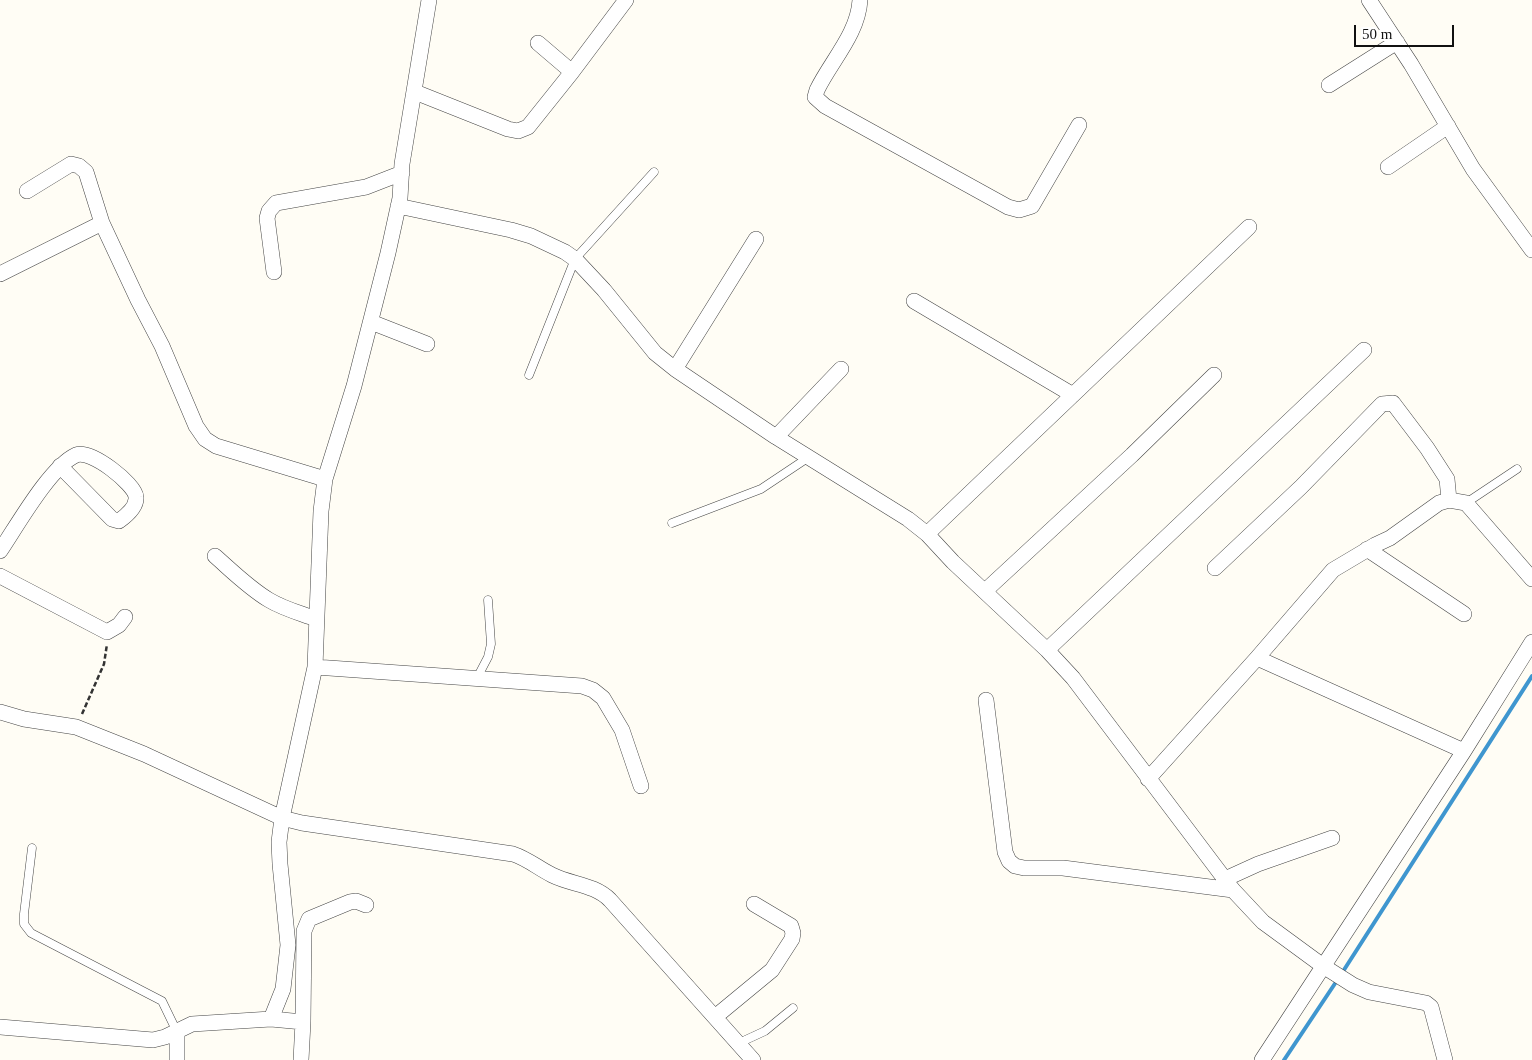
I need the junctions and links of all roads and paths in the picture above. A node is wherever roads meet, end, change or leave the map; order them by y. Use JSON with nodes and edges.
{"nodes":[{"id":1,"x":429,"y":0,"type":"edge"},
{"id":2,"x":626,"y":0,"type":"edge"},
{"id":3,"x":860,"y":0,"type":"edge"},
{"id":4,"x":1369,"y":0,"type":"edge"},
{"id":5,"x":1397,"y":42,"type":"junction"},
{"id":6,"x":538,"y":43,"type":"dead end"},
{"id":7,"x":572,"y":72,"type":"junction"},
{"id":8,"x":1329,"y":85,"type":"dead end"},
{"id":9,"x":415,"y":92,"type":"junction"},
{"id":10,"x":1079,"y":126,"type":"dead end"},
{"id":11,"x":1448,"y":126,"type":"junction"},
{"id":12,"x":1388,"y":167,"type":"dead end"},
{"id":13,"x":654,"y":172,"type":"dead end"},
{"id":14,"x":402,"y":173,"type":"junction"},
{"id":15,"x":27,"y":191,"type":"dead end"},
{"id":16,"x":398,"y":206,"type":"junction"},
{"id":17,"x":102,"y":223,"type":"junction"},
{"id":18,"x":1249,"y":227,"type":"dead end"},
{"id":19,"x":756,"y":239,"type":"dead end"},
{"id":20,"x":1532,"y":250,"type":"edge"},
{"id":21,"x":576,"y":259,"type":"junction"},
{"id":22,"x":274,"y":272,"type":"dead end"},
{"id":23,"x":0,"y":274,"type":"edge"},
{"id":24,"x":914,"y":301,"type":"dead end"},
{"id":25,"x":371,"y":322,"type":"junction"},
{"id":26,"x":427,"y":344,"type":"dead end"},
{"id":27,"x":1364,"y":350,"type":"dead end"},
{"id":28,"x":675,"y":369,"type":"junction"},
{"id":29,"x":841,"y":369,"type":"dead end"},
{"id":30,"x":529,"y":375,"type":"dead end"},
{"id":31,"x":1214,"y":375,"type":"dead end"},
{"id":32,"x":1073,"y":395,"type":"junction"},
{"id":33,"x":776,"y":437,"type":"junction"},
{"id":34,"x":809,"y":458,"type":"junction"},
{"id":35,"x":60,"y":466,"type":"junction"},
{"id":36,"x":1517,"y":469,"type":"dead end"},
{"id":37,"x":325,"y":479,"type":"junction"},
{"id":38,"x":1448,"y":500,"type":"junction"},
{"id":39,"x":1466,"y":503,"type":"junction"},
{"id":40,"x":672,"y":523,"type":"dead end"},
{"id":41,"x":928,"y":534,"type":"junction"},
{"id":42,"x":1367,"y":549,"type":"junction"},
{"id":43,"x":0,"y":551,"type":"edge"},
{"id":44,"x":215,"y":556,"type":"dead end"},
{"id":45,"x":1215,"y":568,"type":"dead end"},
{"id":46,"x":0,"y":576,"type":"edge"},
{"id":47,"x":1532,"y":579,"type":"edge"},
{"id":48,"x":985,"y":591,"type":"junction"},
{"id":49,"x":488,"y":600,"type":"dead end"},
{"id":50,"x":1464,"y":614,"type":"dead end"},
{"id":51,"x":125,"y":618,"type":"dead end"},
{"id":52,"x":316,"y":618,"type":"junction"},
{"id":53,"x":107,"y":632,"type":"junction"},
{"id":54,"x":1532,"y":642,"type":"edge"},
{"id":55,"x":1047,"y":650,"type":"junction"},
{"id":56,"x":1257,"y":658,"type":"junction"},
{"id":57,"x":315,"y":668,"type":"junction"},
{"id":58,"x":477,"y":678,"type":"junction"},
{"id":59,"x":986,"y":700,"type":"dead end"},
{"id":60,"x":0,"y":712,"type":"edge"},
{"id":61,"x":76,"y":727,"type":"junction"},
{"id":62,"x":1464,"y":751,"type":"junction"},
{"id":63,"x":1148,"y":779,"type":"junction"},
{"id":64,"x":641,"y":786,"type":"dead end"},
{"id":65,"x":282,"y":818,"type":"junction"},
{"id":66,"x":1332,"y":838,"type":"dead end"},
{"id":67,"x":32,"y":848,"type":"dead end"},
{"id":68,"x":1229,"y":884,"type":"junction"},
{"id":69,"x":754,"y":904,"type":"dead end"},
{"id":70,"x":366,"y":905,"type":"dead end"},
{"id":71,"x":1326,"y":968,"type":"junction"},
{"id":72,"x":793,"y":1008,"type":"dead end"},
{"id":73,"x":715,"y":1017,"type":"junction"},
{"id":74,"x":271,"y":1019,"type":"junction"},
{"id":75,"x":303,"y":1022,"type":"junction"},
{"id":76,"x":0,"y":1027,"type":"edge"},
{"id":77,"x":177,"y":1032,"type":"junction"},
{"id":78,"x":739,"y":1043,"type":"junction"},
{"id":79,"x":177,"y":1060,"type":"edge"},
{"id":80,"x":301,"y":1060,"type":"edge"},
{"id":81,"x":753,"y":1060,"type":"edge"},
{"id":82,"x":1262,"y":1060,"type":"edge"},
{"id":83,"x":1446,"y":1060,"type":"edge"}],
"edges":[{"from":1,"to":9,"type":"street"},
{"from":2,"to":7,"type":"street"},
{"from":3,"to":10,"type":"street"},
{"from":4,"to":5,"type":"street"},
{"from":5,"to":8,"type":"street"},
{"from":5,"to":11,"type":"street"},
{"from":6,"to":7,"type":"street"},
{"from":7,"to":9,"type":"street"},
{"from":9,"to":14,"type":"street"},
{"from":11,"to":12,"type":"street"},
{"from":11,"to":20,"type":"street"},
{"from":13,"to":21,"type":"lane"},
{"from":14,"to":16,"type":"street"},
{"from":14,"to":22,"type":"street"},
{"from":15,"to":17,"type":"street"},
{"from":16,"to":21,"type":"street"},
{"from":16,"to":25,"type":"street"},
{"from":17,"to":23,"type":"street"},
{"from":17,"to":37,"type":"street"},
{"from":18,"to":32,"type":"street"},
{"from":19,"to":28,"type":"street"},
{"from":21,"to":28,"type":"street"},
{"from":21,"to":30,"type":"lane"},
{"from":24,"to":32,"type":"street"},
{"from":25,"to":26,"type":"street"},
{"from":25,"to":37,"type":"street"},
{"from":27,"to":55,"type":"street"},
{"from":28,"to":33,"type":"street"},
{"from":29,"to":33,"type":"street"},
{"from":31,"to":48,"type":"street"},
{"from":32,"to":41,"type":"street"},
{"from":33,"to":34,"type":"street"},
{"from":34,"to":40,"type":"lane"},
{"from":34,"to":41,"type":"street"},
{"from":35,"to":35,"type":"street"},
{"from":35,"to":43,"type":"street"},
{"from":36,"to":39,"type":"lane"},
{"from":37,"to":52,"type":"street"},
{"from":38,"to":39,"type":"street"},
{"from":38,"to":42,"type":"street"},
{"from":38,"to":45,"type":"street"},
{"from":39,"to":47,"type":"street"},
{"from":41,"to":48,"type":"street"},
{"from":42,"to":50,"type":"street"},
{"from":42,"to":56,"type":"street"},
{"from":44,"to":52,"type":"street"},
{"from":46,"to":53,"type":"street"},
{"from":48,"to":55,"type":"street"},
{"from":49,"to":58,"type":"lane"},
{"from":51,"to":53,"type":"street"},
{"from":52,"to":57,"type":"street"},
{"from":53,"to":61,"type":"path"},
{"from":54,"to":62,"type":"street"},
{"from":55,"to":63,"type":"street"},
{"from":56,"to":62,"type":"street"},
{"from":56,"to":63,"type":"street"},
{"from":57,"to":58,"type":"street"},
{"from":57,"to":65,"type":"street"},
{"from":58,"to":64,"type":"street"},
{"from":59,"to":68,"type":"street"},
{"from":60,"to":61,"type":"street"},
{"from":61,"to":65,"type":"street"},
{"from":62,"to":71,"type":"street"},
{"from":63,"to":68,"type":"street"},
{"from":65,"to":73,"type":"street"},
{"from":65,"to":74,"type":"street"},
{"from":66,"to":68,"type":"street"},
{"from":67,"to":77,"type":"lane"},
{"from":68,"to":71,"type":"street"},
{"from":69,"to":73,"type":"street"},
{"from":70,"to":75,"type":"street"},
{"from":71,"to":82,"type":"street"},
{"from":71,"to":83,"type":"street"},
{"from":72,"to":78,"type":"lane"},
{"from":73,"to":78,"type":"street"},
{"from":74,"to":75,"type":"street"},
{"from":74,"to":77,"type":"street"},
{"from":75,"to":80,"type":"street"},
{"from":76,"to":77,"type":"street"},
{"from":77,"to":79,"type":"street"},
{"from":78,"to":81,"type":"street"}]}
